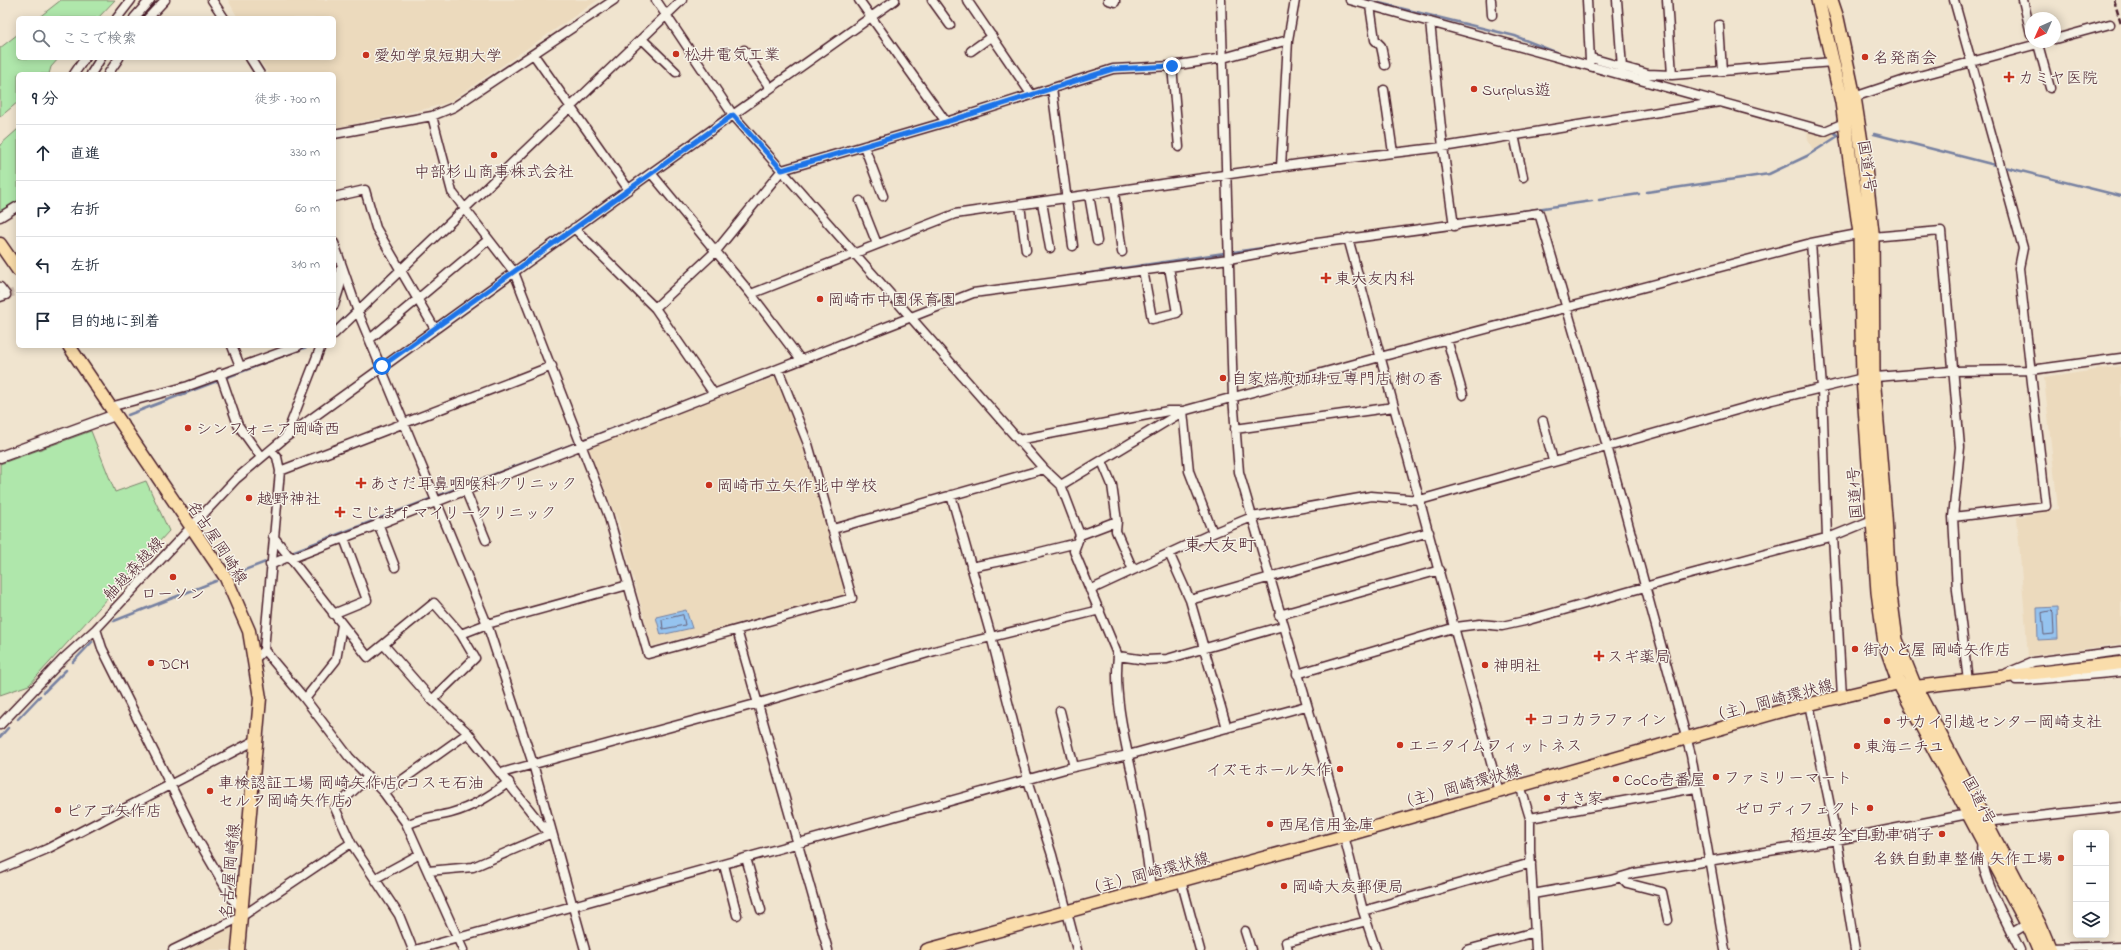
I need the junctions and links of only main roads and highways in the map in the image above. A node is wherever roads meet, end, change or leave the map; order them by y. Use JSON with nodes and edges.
{"nodes":[{"id":1,"x":1818,"y":0,"type":"edge"},
{"id":2,"x":1831,"y":0,"type":"edge"},
{"id":3,"x":1868,"y":234,"type":"junction"},
{"id":4,"x":0,"y":244,"type":"edge"},
{"id":5,"x":16,"y":267,"type":"edge"},
{"id":6,"x":70,"y":348,"type":"edge"},
{"id":7,"x":1879,"y":517,"type":"junction"},
{"id":8,"x":2121,"y":663,"type":"edge"},
{"id":9,"x":1899,"y":683,"type":"junction"},
{"id":10,"x":1915,"y":687,"type":"junction"},
{"id":11,"x":2046,"y":949,"type":"edge"},
{"id":12,"x":238,"y":950,"type":"edge"},
{"id":13,"x":927,"y":950,"type":"edge"}],
"edges":[{"from":1,"to":3,"type":"highway","name":"国道1号"},
{"from":2,"to":3,"type":"highway","name":"国道1号"},
{"from":3,"to":7,"type":"highway","name":"国道1号"},
{"from":4,"to":5,"type":"main road"},
{"from":6,"to":12,"type":"main road","name":"名古屋岡崎線"},
{"from":7,"to":9,"type":"highway","name":"国道1号"},
{"from":7,"to":10,"type":"highway","name":"国道1号"},
{"from":8,"to":10,"type":"main road","name":"（主）岡崎環状線"},
{"from":9,"to":10,"type":"main road","name":"（主）岡崎環状線"},
{"from":9,"to":11,"type":"highway","name":"国道1号"},
{"from":9,"to":13,"type":"main road","name":"（主）岡崎環状線"},
{"from":10,"to":11,"type":"highway","name":"国道1号"}]}
